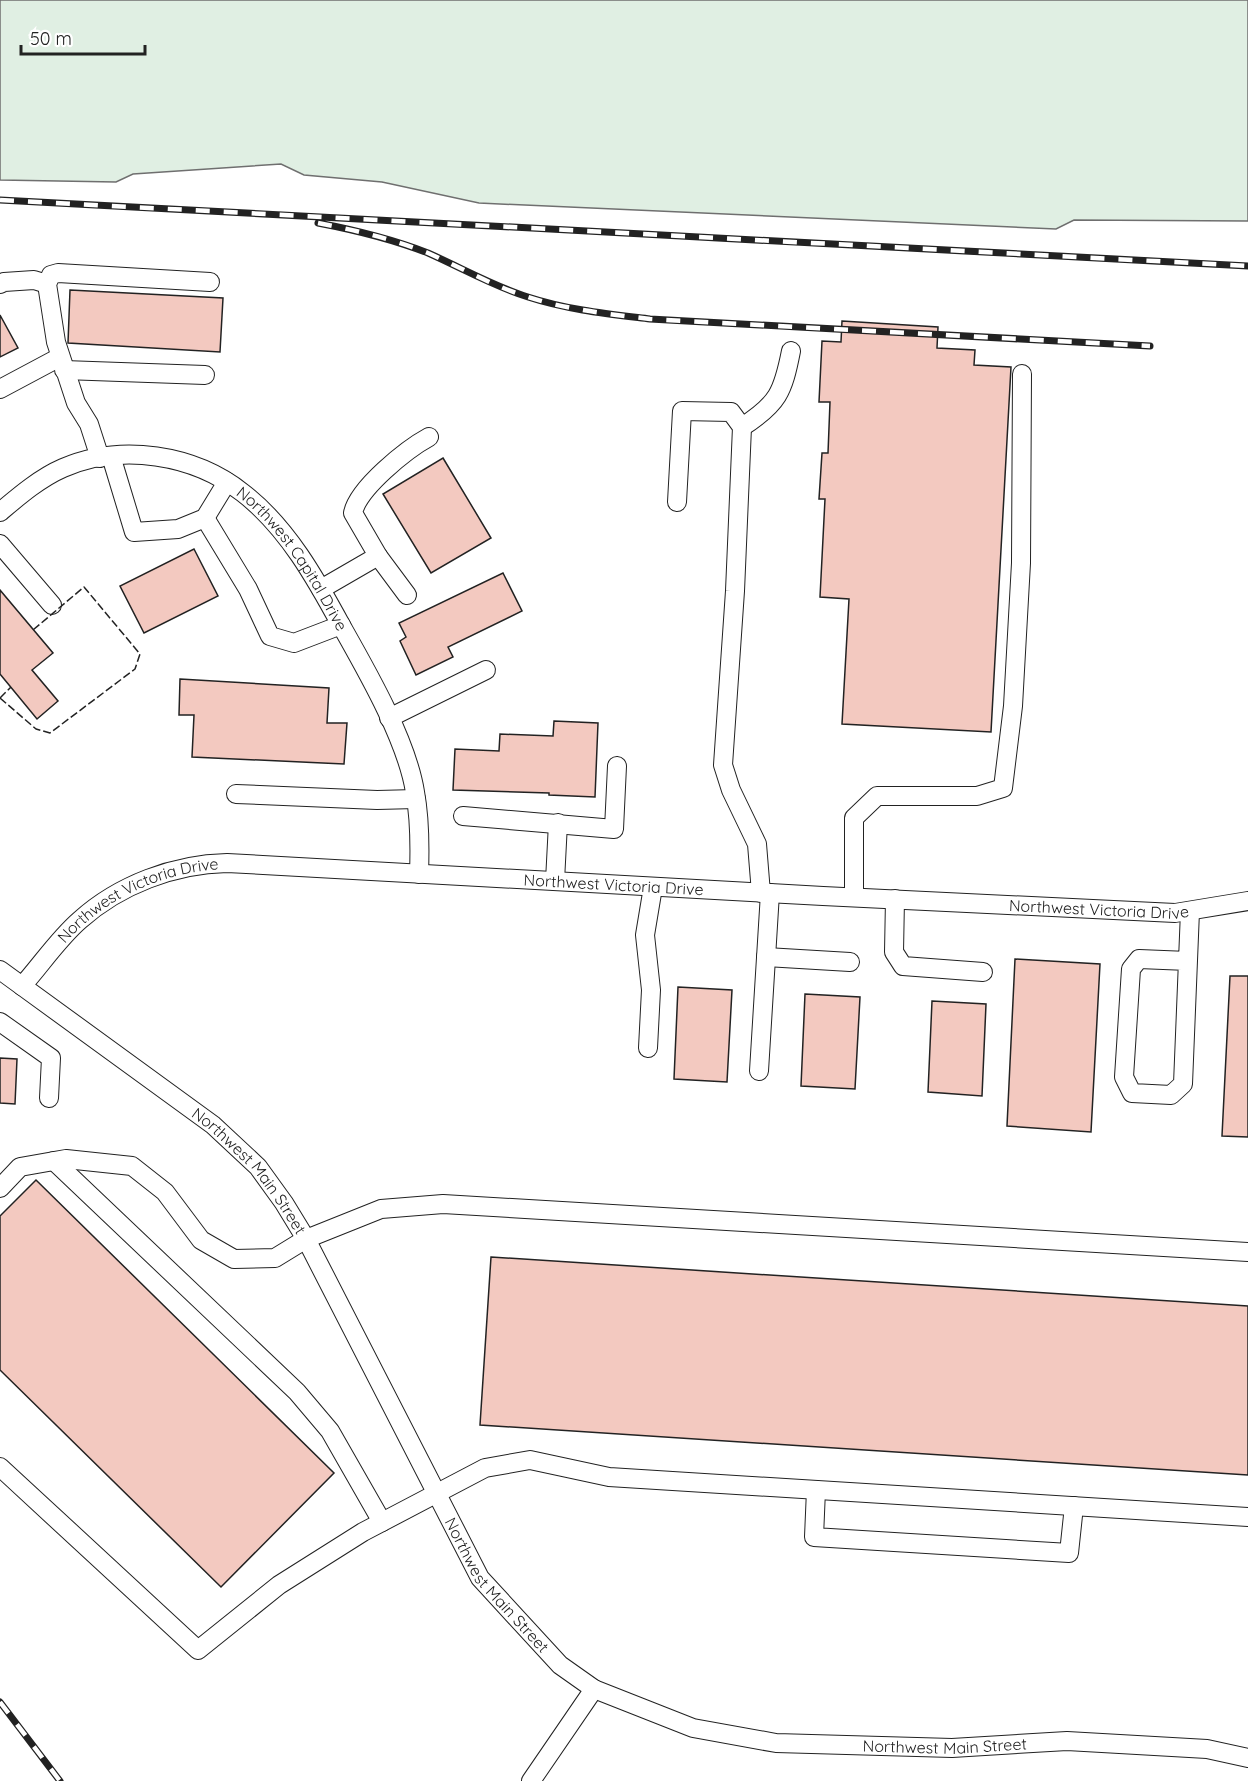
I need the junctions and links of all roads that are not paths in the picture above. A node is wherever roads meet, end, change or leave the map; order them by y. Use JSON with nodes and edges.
{"nodes":[{"id":1,"x":210,"y":282,"type":"dead end"},
{"id":2,"x":0,"y":284,"type":"edge"},
{"id":3,"x":47,"y":284,"type":"junction"},
{"id":4,"x":792,"y":351,"type":"dead end"},
{"id":5,"x":62,"y":364,"type":"junction"},
{"id":6,"x":1022,"y":374,"type":"dead end"},
{"id":7,"x":205,"y":375,"type":"dead end"},
{"id":8,"x":0,"y":389,"type":"edge"},
{"id":9,"x":742,"y":427,"type":"junction"},
{"id":10,"x":429,"y":437,"type":"dead end"},
{"id":11,"x":105,"y":457,"type":"junction"},
{"id":12,"x":227,"y":482,"type":"junction"},
{"id":13,"x":677,"y":502,"type":"dead end"},
{"id":14,"x":0,"y":512,"type":"edge"},
{"id":15,"x":205,"y":519,"type":"junction"},
{"id":16,"x":0,"y":544,"type":"edge"},
{"id":17,"x":378,"y":556,"type":"junction"},
{"id":18,"x":321,"y":589,"type":"junction"},
{"id":19,"x":407,"y":595,"type":"dead end"},
{"id":20,"x":52,"y":605,"type":"dead end"},
{"id":21,"x":341,"y":625,"type":"junction"},
{"id":22,"x":486,"y":670,"type":"dead end"},
{"id":23,"x":389,"y":718,"type":"junction"},
{"id":24,"x":617,"y":766,"type":"dead end"},
{"id":25,"x":236,"y":794,"type":"dead end"},
{"id":26,"x":416,"y":799,"type":"junction"},
{"id":27,"x":463,"y":816,"type":"dead end"},
{"id":28,"x":558,"y":824,"type":"junction"},
{"id":29,"x":419,"y":874,"type":"junction"},
{"id":30,"x":555,"y":881,"type":"junction"},
{"id":31,"x":653,"y":887,"type":"junction"},
{"id":32,"x":766,"y":893,"type":"junction"},
{"id":33,"x":854,"y":897,"type":"junction"},
{"id":34,"x":895,"y":899,"type":"junction"},
{"id":35,"x":1248,"y":902,"type":"edge"},
{"id":36,"x":1190,"y":911,"type":"junction"},
{"id":37,"x":766,"y":957,"type":"junction"},
{"id":38,"x":1188,"y":961,"type":"junction"},
{"id":39,"x":850,"y":962,"type":"dead end"},
{"id":40,"x":0,"y":970,"type":"edge"},
{"id":41,"x":983,"y":972,"type":"dead end"},
{"id":42,"x":22,"y":986,"type":"junction"},
{"id":43,"x":0,"y":1022,"type":"edge"},
{"id":44,"x":648,"y":1048,"type":"dead end"},
{"id":45,"x":759,"y":1071,"type":"dead end"},
{"id":46,"x":48,"y":1098,"type":"dead end"},
{"id":47,"x":54,"y":1161,"type":"junction"},
{"id":48,"x":0,"y":1188,"type":"edge"},
{"id":49,"x":306,"y":1239,"type":"junction"},
{"id":50,"x":1248,"y":1252,"type":"edge"},
{"id":51,"x":0,"y":1467,"type":"edge"},
{"id":52,"x":816,"y":1490,"type":"junction"},
{"id":53,"x":437,"y":1493,"type":"junction"},
{"id":54,"x":1074,"y":1506,"type":"junction"},
{"id":55,"x":1248,"y":1517,"type":"edge"},
{"id":56,"x":381,"y":1522,"type":"junction"},
{"id":57,"x":594,"y":1689,"type":"junction"},
{"id":58,"x":1248,"y":1758,"type":"edge"},
{"id":59,"x":531,"y":1781,"type":"edge"}],
"edges":[{"from":1,"to":3,"type":"street"},
{"from":2,"to":3,"type":"street"},
{"from":3,"to":5,"type":"street"},
{"from":4,"to":9,"type":"street"},
{"from":5,"to":7,"type":"street"},
{"from":5,"to":8,"type":"street"},
{"from":5,"to":11,"type":"street"},
{"from":6,"to":33,"type":"street"},
{"from":9,"to":13,"type":"street"},
{"from":9,"to":32,"type":"street"},
{"from":10,"to":17,"type":"street"},
{"from":11,"to":12,"type":"street","name":"Northwest Capital Drive"},
{"from":11,"to":14,"type":"street","name":"Northwest Capital Drive"},
{"from":11,"to":15,"type":"street"},
{"from":12,"to":15,"type":"street"},
{"from":12,"to":18,"type":"street","name":"Northwest Capital Drive"},
{"from":15,"to":21,"type":"street"},
{"from":16,"to":20,"type":"street"},
{"from":17,"to":18,"type":"street"},
{"from":17,"to":19,"type":"street"},
{"from":18,"to":21,"type":"street","name":"Northwest Capital Drive"},
{"from":21,"to":23,"type":"street","name":"Northwest Capital Drive"},
{"from":22,"to":23,"type":"street"},
{"from":23,"to":26,"type":"street","name":"Northwest Capital Drive"},
{"from":24,"to":28,"type":"street"},
{"from":25,"to":26,"type":"street"},
{"from":26,"to":29,"type":"street","name":"Northwest Capital Drive"},
{"from":27,"to":28,"type":"street"},
{"from":28,"to":30,"type":"street"},
{"from":29,"to":30,"type":"street","name":"Northwest Victoria Drive"},
{"from":29,"to":42,"type":"street","name":"Northwest Victoria Drive"},
{"from":30,"to":31,"type":"street","name":"Northwest Victoria Drive"},
{"from":31,"to":32,"type":"street","name":"Northwest Victoria Drive"},
{"from":31,"to":44,"type":"street"},
{"from":32,"to":33,"type":"street","name":"Northwest Victoria Drive"},
{"from":32,"to":37,"type":"street"},
{"from":33,"to":34,"type":"street","name":"Northwest Victoria Drive"},
{"from":34,"to":36,"type":"street","name":"Northwest Victoria Drive"},
{"from":34,"to":41,"type":"street"},
{"from":35,"to":36,"type":"street","name":"Northwest Victoria Drive"},
{"from":36,"to":38,"type":"street"},
{"from":37,"to":39,"type":"street"},
{"from":37,"to":45,"type":"street"},
{"from":38,"to":38,"type":"street"},
{"from":40,"to":42,"type":"street","name":"Northwest Main Street"},
{"from":42,"to":49,"type":"street","name":"Northwest Main Street"},
{"from":43,"to":46,"type":"street"},
{"from":47,"to":48,"type":"street"},
{"from":47,"to":49,"type":"street"},
{"from":47,"to":56,"type":"street"},
{"from":49,"to":50,"type":"street"},
{"from":49,"to":53,"type":"street","name":"Northwest Main Street"},
{"from":51,"to":56,"type":"street"},
{"from":52,"to":53,"type":"street"},
{"from":52,"to":54,"type":"street"},
{"from":52,"to":54,"type":"street"},
{"from":53,"to":56,"type":"street"},
{"from":53,"to":57,"type":"street","name":"Northwest Main Street"},
{"from":54,"to":55,"type":"street"},
{"from":57,"to":58,"type":"street","name":"Northwest Main Street"},
{"from":57,"to":59,"type":"street"}]}
